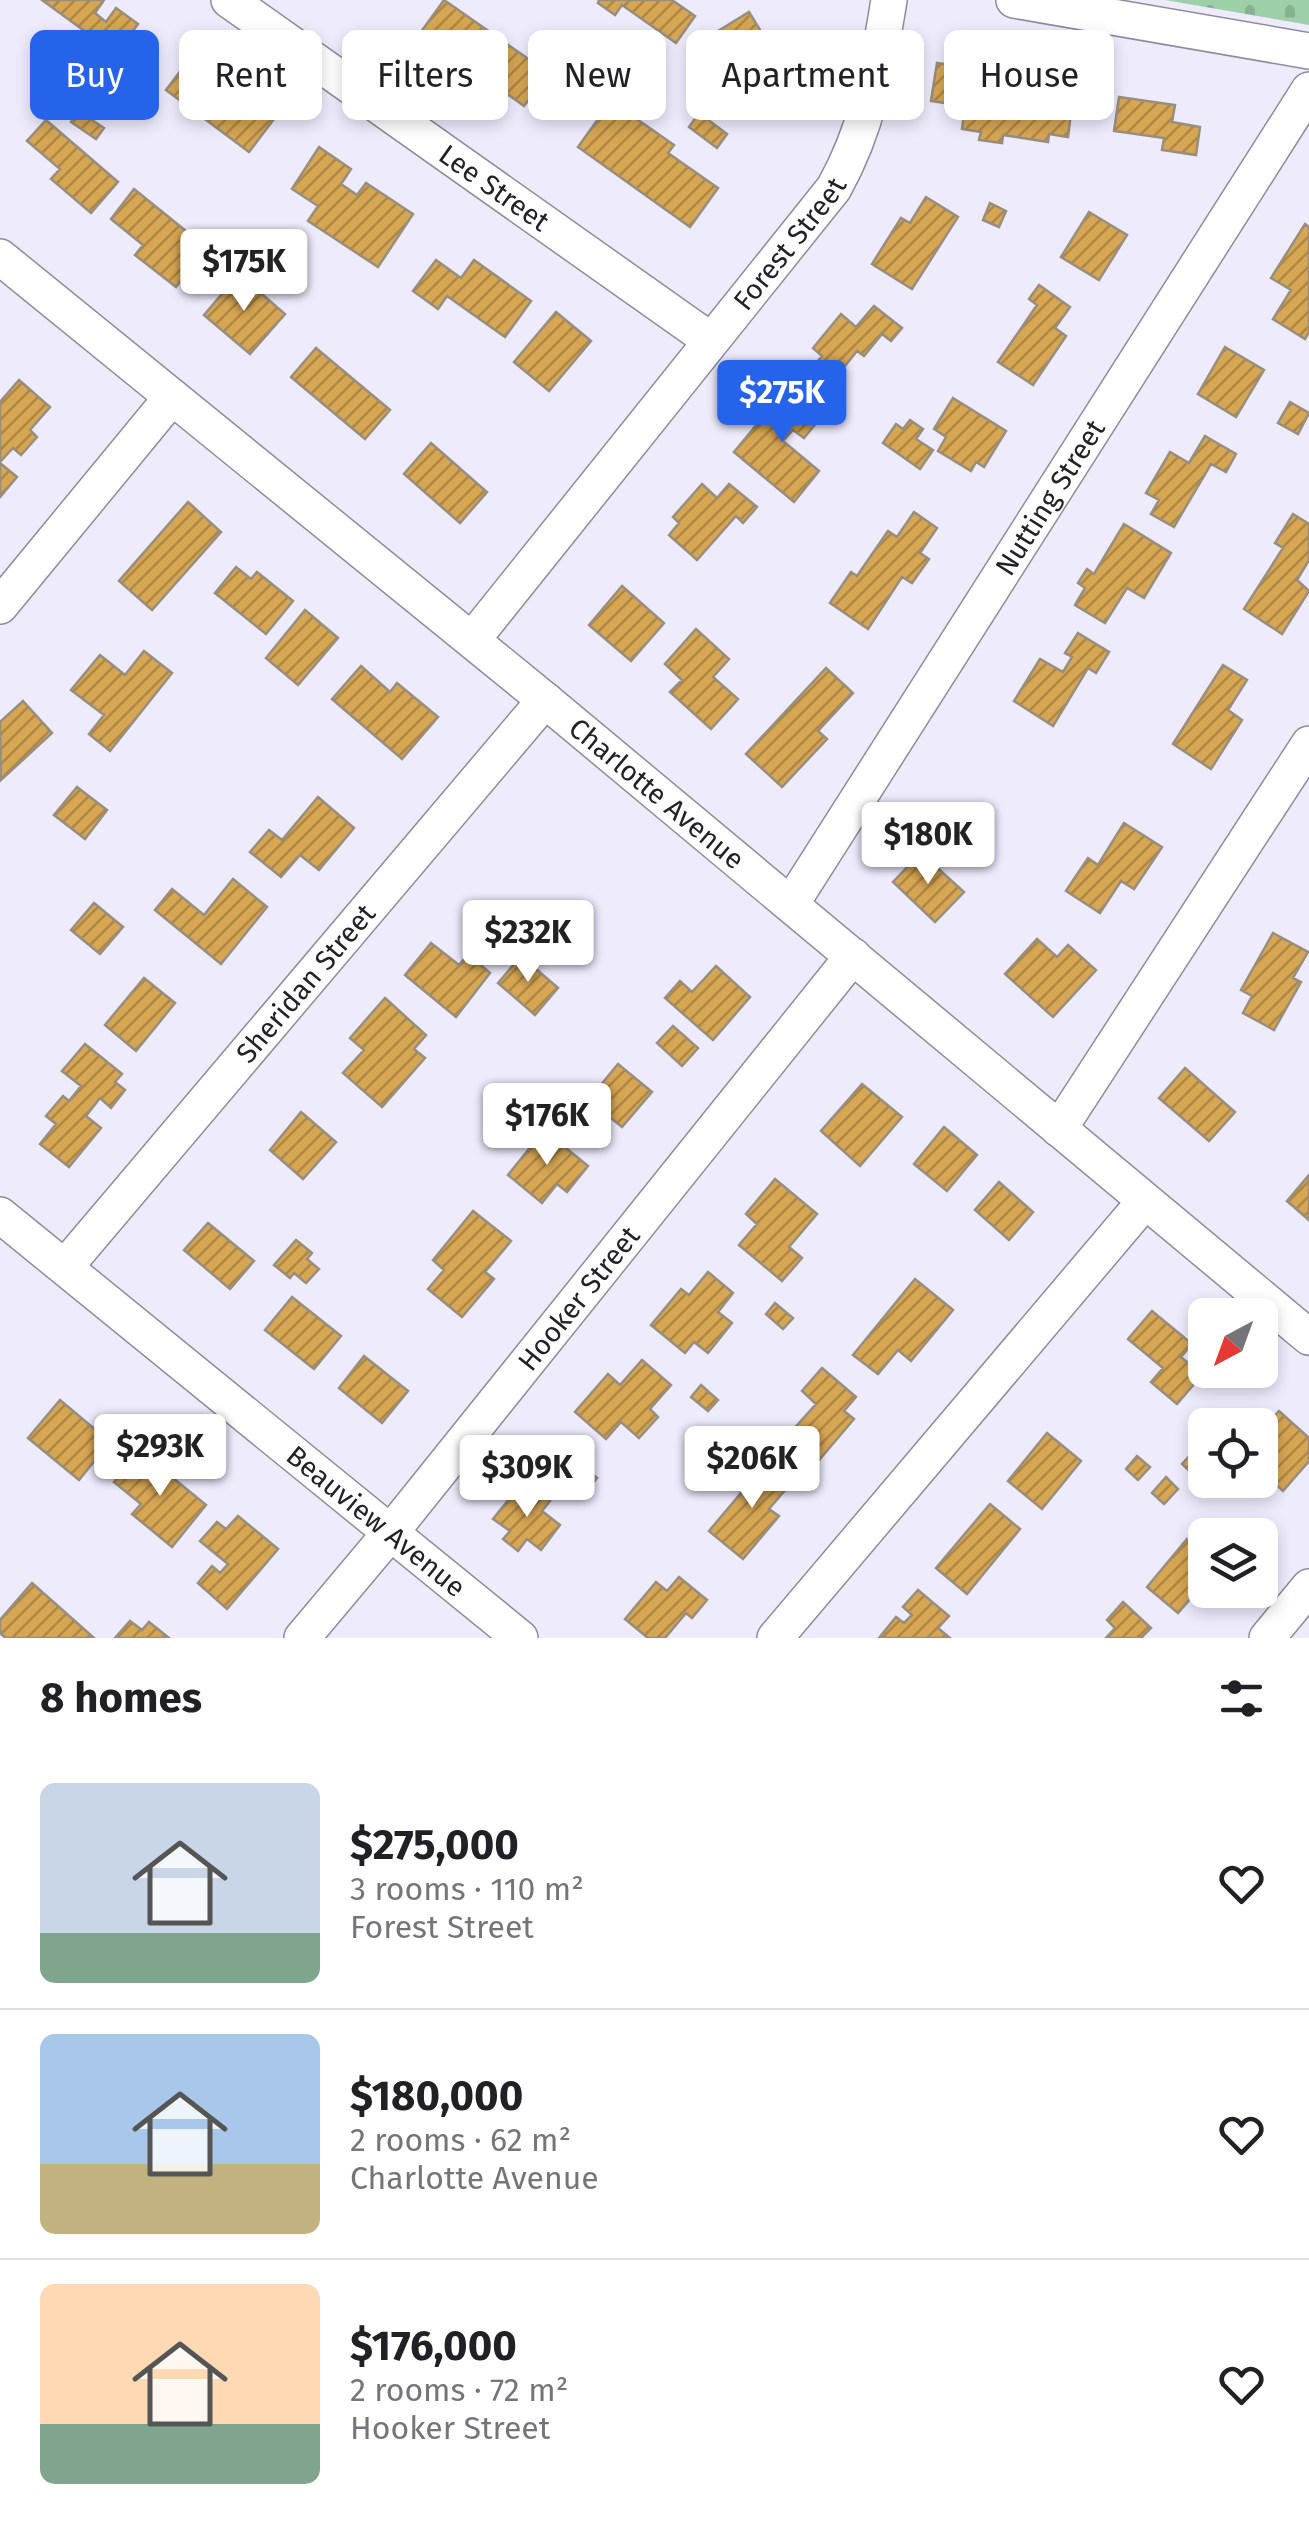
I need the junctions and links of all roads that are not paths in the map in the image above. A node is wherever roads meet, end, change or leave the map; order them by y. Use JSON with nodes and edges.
{"nodes":[{"id":1,"x":228,"y":0,"type":"edge"},
{"id":2,"x":889,"y":0,"type":"edge"},
{"id":3,"x":1014,"y":0,"type":"edge"},
{"id":4,"x":1309,"y":51,"type":"edge"},
{"id":5,"x":1309,"y":90,"type":"edge"},
{"id":6,"x":0,"y":257,"type":"edge"},
{"id":7,"x":710,"y":340,"type":"junction"},
{"id":8,"x":172,"y":397,"type":"junction"},
{"id":9,"x":0,"y":606,"type":"edge"},
{"id":10,"x":472,"y":640,"type":"junction"},
{"id":11,"x":545,"y":700,"type":"junction"},
{"id":12,"x":1309,"y":744,"type":"edge"},
{"id":13,"x":791,"y":904,"type":"junction"},
{"id":14,"x":854,"y":956,"type":"junction"},
{"id":15,"x":1059,"y":1128,"type":"junction"},
{"id":16,"x":1144,"y":1200,"type":"junction"},
{"id":17,"x":0,"y":1214,"type":"edge"},
{"id":18,"x":65,"y":1268,"type":"junction"},
{"id":19,"x":1309,"y":1337,"type":"edge"},
{"id":20,"x":391,"y":1532,"type":"junction"},
{"id":21,"x":1309,"y":1587,"type":"edge"},
{"id":22,"x":302,"y":1638,"type":"edge"},
{"id":23,"x":520,"y":1638,"type":"edge"},
{"id":24,"x":775,"y":1638,"type":"edge"},
{"id":25,"x":1267,"y":1638,"type":"edge"}],
"edges":[{"from":1,"to":7,"type":"street","name":"Lee Street"},
{"from":2,"to":7,"type":"street","name":"Forest Street"},
{"from":3,"to":4,"type":"street"},
{"from":5,"to":13,"type":"street","name":"Nutting Street"},
{"from":6,"to":8,"type":"street","name":"Charlotte Avenue"},
{"from":7,"to":10,"type":"street","name":"Forest Street"},
{"from":8,"to":9,"type":"street"},
{"from":8,"to":10,"type":"street","name":"Charlotte Avenue"},
{"from":10,"to":11,"type":"street","name":"Charlotte Avenue"},
{"from":11,"to":13,"type":"street","name":"Charlotte Avenue"},
{"from":11,"to":18,"type":"street","name":"Sheridan Street"},
{"from":12,"to":15,"type":"street"},
{"from":13,"to":14,"type":"street","name":"Charlotte Avenue"},
{"from":14,"to":15,"type":"street","name":"Charlotte Avenue"},
{"from":14,"to":20,"type":"street","name":"Hooker Street"},
{"from":15,"to":16,"type":"street","name":"Charlotte Avenue"},
{"from":16,"to":19,"type":"street","name":"Charlotte Avenue"},
{"from":16,"to":24,"type":"street"},
{"from":17,"to":18,"type":"street","name":"Beauview Avenue"},
{"from":18,"to":20,"type":"street","name":"Beauview Avenue"},
{"from":20,"to":22,"type":"street","name":"Hooker Street"},
{"from":20,"to":23,"type":"street","name":"Beauview Avenue"},
{"from":21,"to":25,"type":"street"}]}
